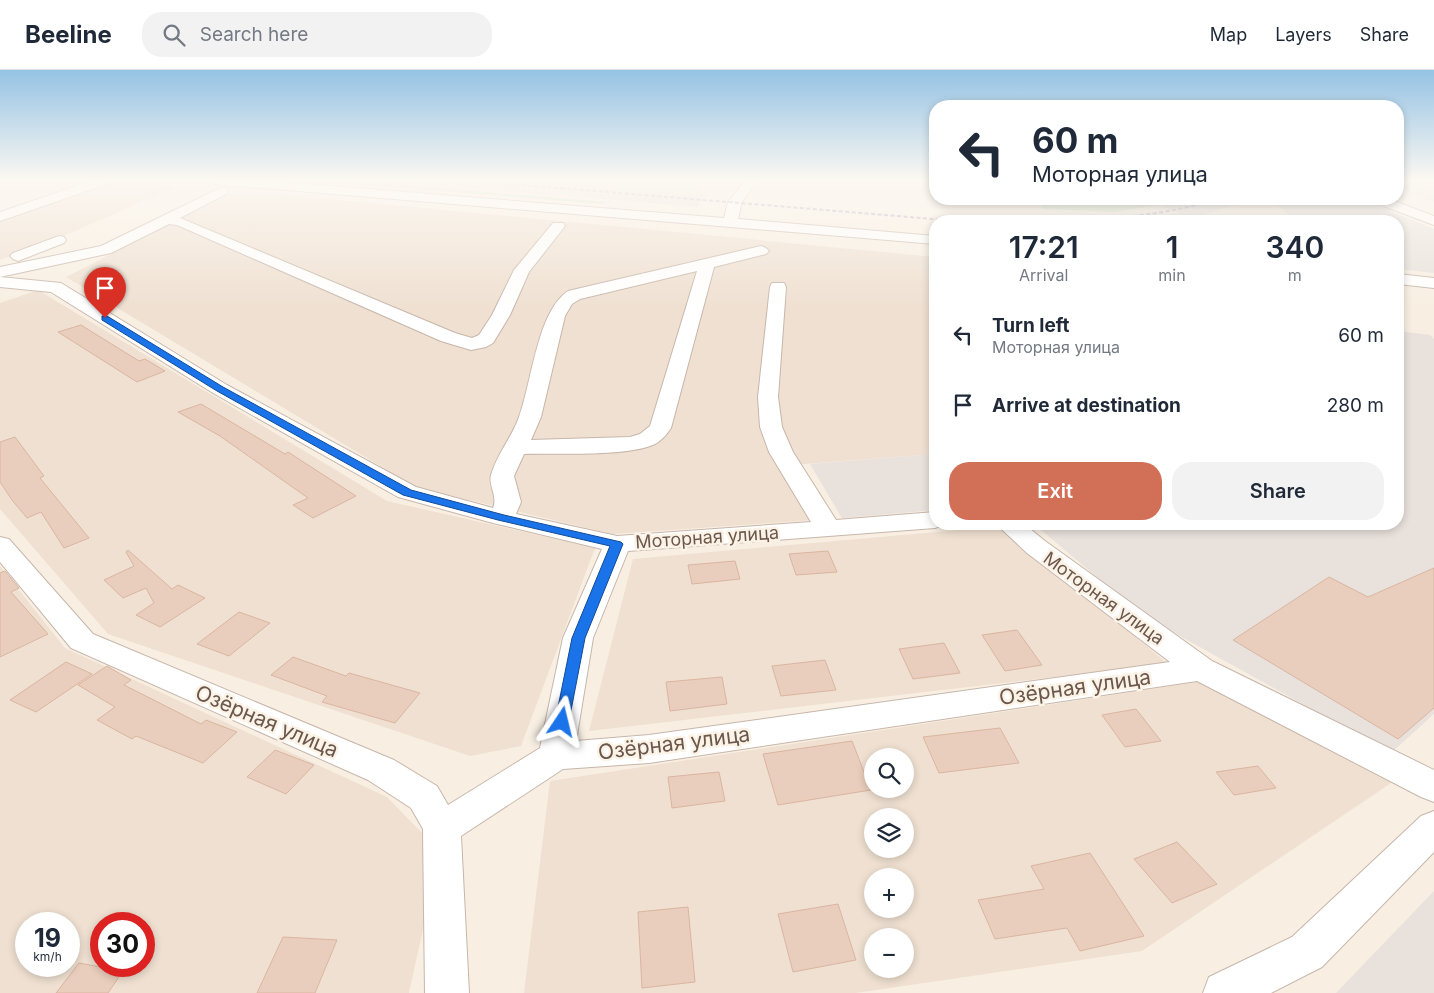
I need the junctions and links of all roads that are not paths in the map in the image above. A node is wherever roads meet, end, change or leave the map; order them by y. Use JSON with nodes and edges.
{"nodes":[{"id":1,"x":158,"y":223,"type":"edge"},
{"id":2,"x":183,"y":223,"type":"edge"},
{"id":3,"x":742,"y":223,"type":"edge"},
{"id":4,"x":558,"y":226,"type":"dead end"},
{"id":5,"x":929,"y":239,"type":"edge"},
{"id":6,"x":59,"y":240,"type":"dead end"},
{"id":7,"x":761,"y":251,"type":"dead end"},
{"id":8,"x":0,"y":264,"type":"edge"},
{"id":9,"x":707,"y":264,"type":"junction"},
{"id":10,"x":0,"y":272,"type":"edge"},
{"id":11,"x":1404,"y":280,"type":"edge"},
{"id":12,"x":0,"y":282,"type":"edge"},
{"id":13,"x":1434,"y":282,"type":"edge"},
{"id":14,"x":778,"y":287,"type":"dead end"},
{"id":15,"x":516,"y":447,"type":"junction"},
{"id":16,"x":502,"y":518,"type":"junction"},
{"id":17,"x":929,"y":520,"type":"edge"},
{"id":18,"x":828,"y":528,"type":"junction"},
{"id":19,"x":1016,"y":530,"type":"edge"},
{"id":20,"x":617,"y":544,"type":"junction"},
{"id":21,"x":0,"y":545,"type":"edge"},
{"id":22,"x":1201,"y":669,"type":"junction"},
{"id":23,"x":556,"y":756,"type":"junction"},
{"id":24,"x":1434,"y":787,"type":"edge"},
{"id":25,"x":1434,"y":827,"type":"edge"},
{"id":26,"x":442,"y":828,"type":"junction"},
{"id":27,"x":447,"y":993,"type":"edge"},
{"id":28,"x":1225,"y":993,"type":"edge"}],
"edges":[{"from":1,"to":10,"type":"street"},
{"from":2,"to":4,"type":"street"},
{"from":3,"to":5,"type":"street"},
{"from":6,"to":8,"type":"street"},
{"from":7,"to":9,"type":"street"},
{"from":9,"to":15,"type":"street"},
{"from":9,"to":15,"type":"street"},
{"from":11,"to":13,"type":"street"},
{"from":12,"to":16,"type":"street","name":"Моторная улица"},
{"from":14,"to":18,"type":"street"},
{"from":15,"to":16,"type":"street"},
{"from":16,"to":20,"type":"street","name":"Моторная улица"},
{"from":17,"to":18,"type":"street","name":"Моторная улица"},
{"from":18,"to":20,"type":"street","name":"Моторная улица"},
{"from":19,"to":22,"type":"street","name":"Моторная улица"},
{"from":20,"to":23,"type":"street"},
{"from":21,"to":26,"type":"street","name":"Озёрная улица"},
{"from":22,"to":23,"type":"street","name":"Озёрная улица"},
{"from":22,"to":24,"type":"street"},
{"from":23,"to":26,"type":"street","name":"Озёрная улица"},
{"from":25,"to":28,"type":"street"},
{"from":26,"to":27,"type":"street"}]}
